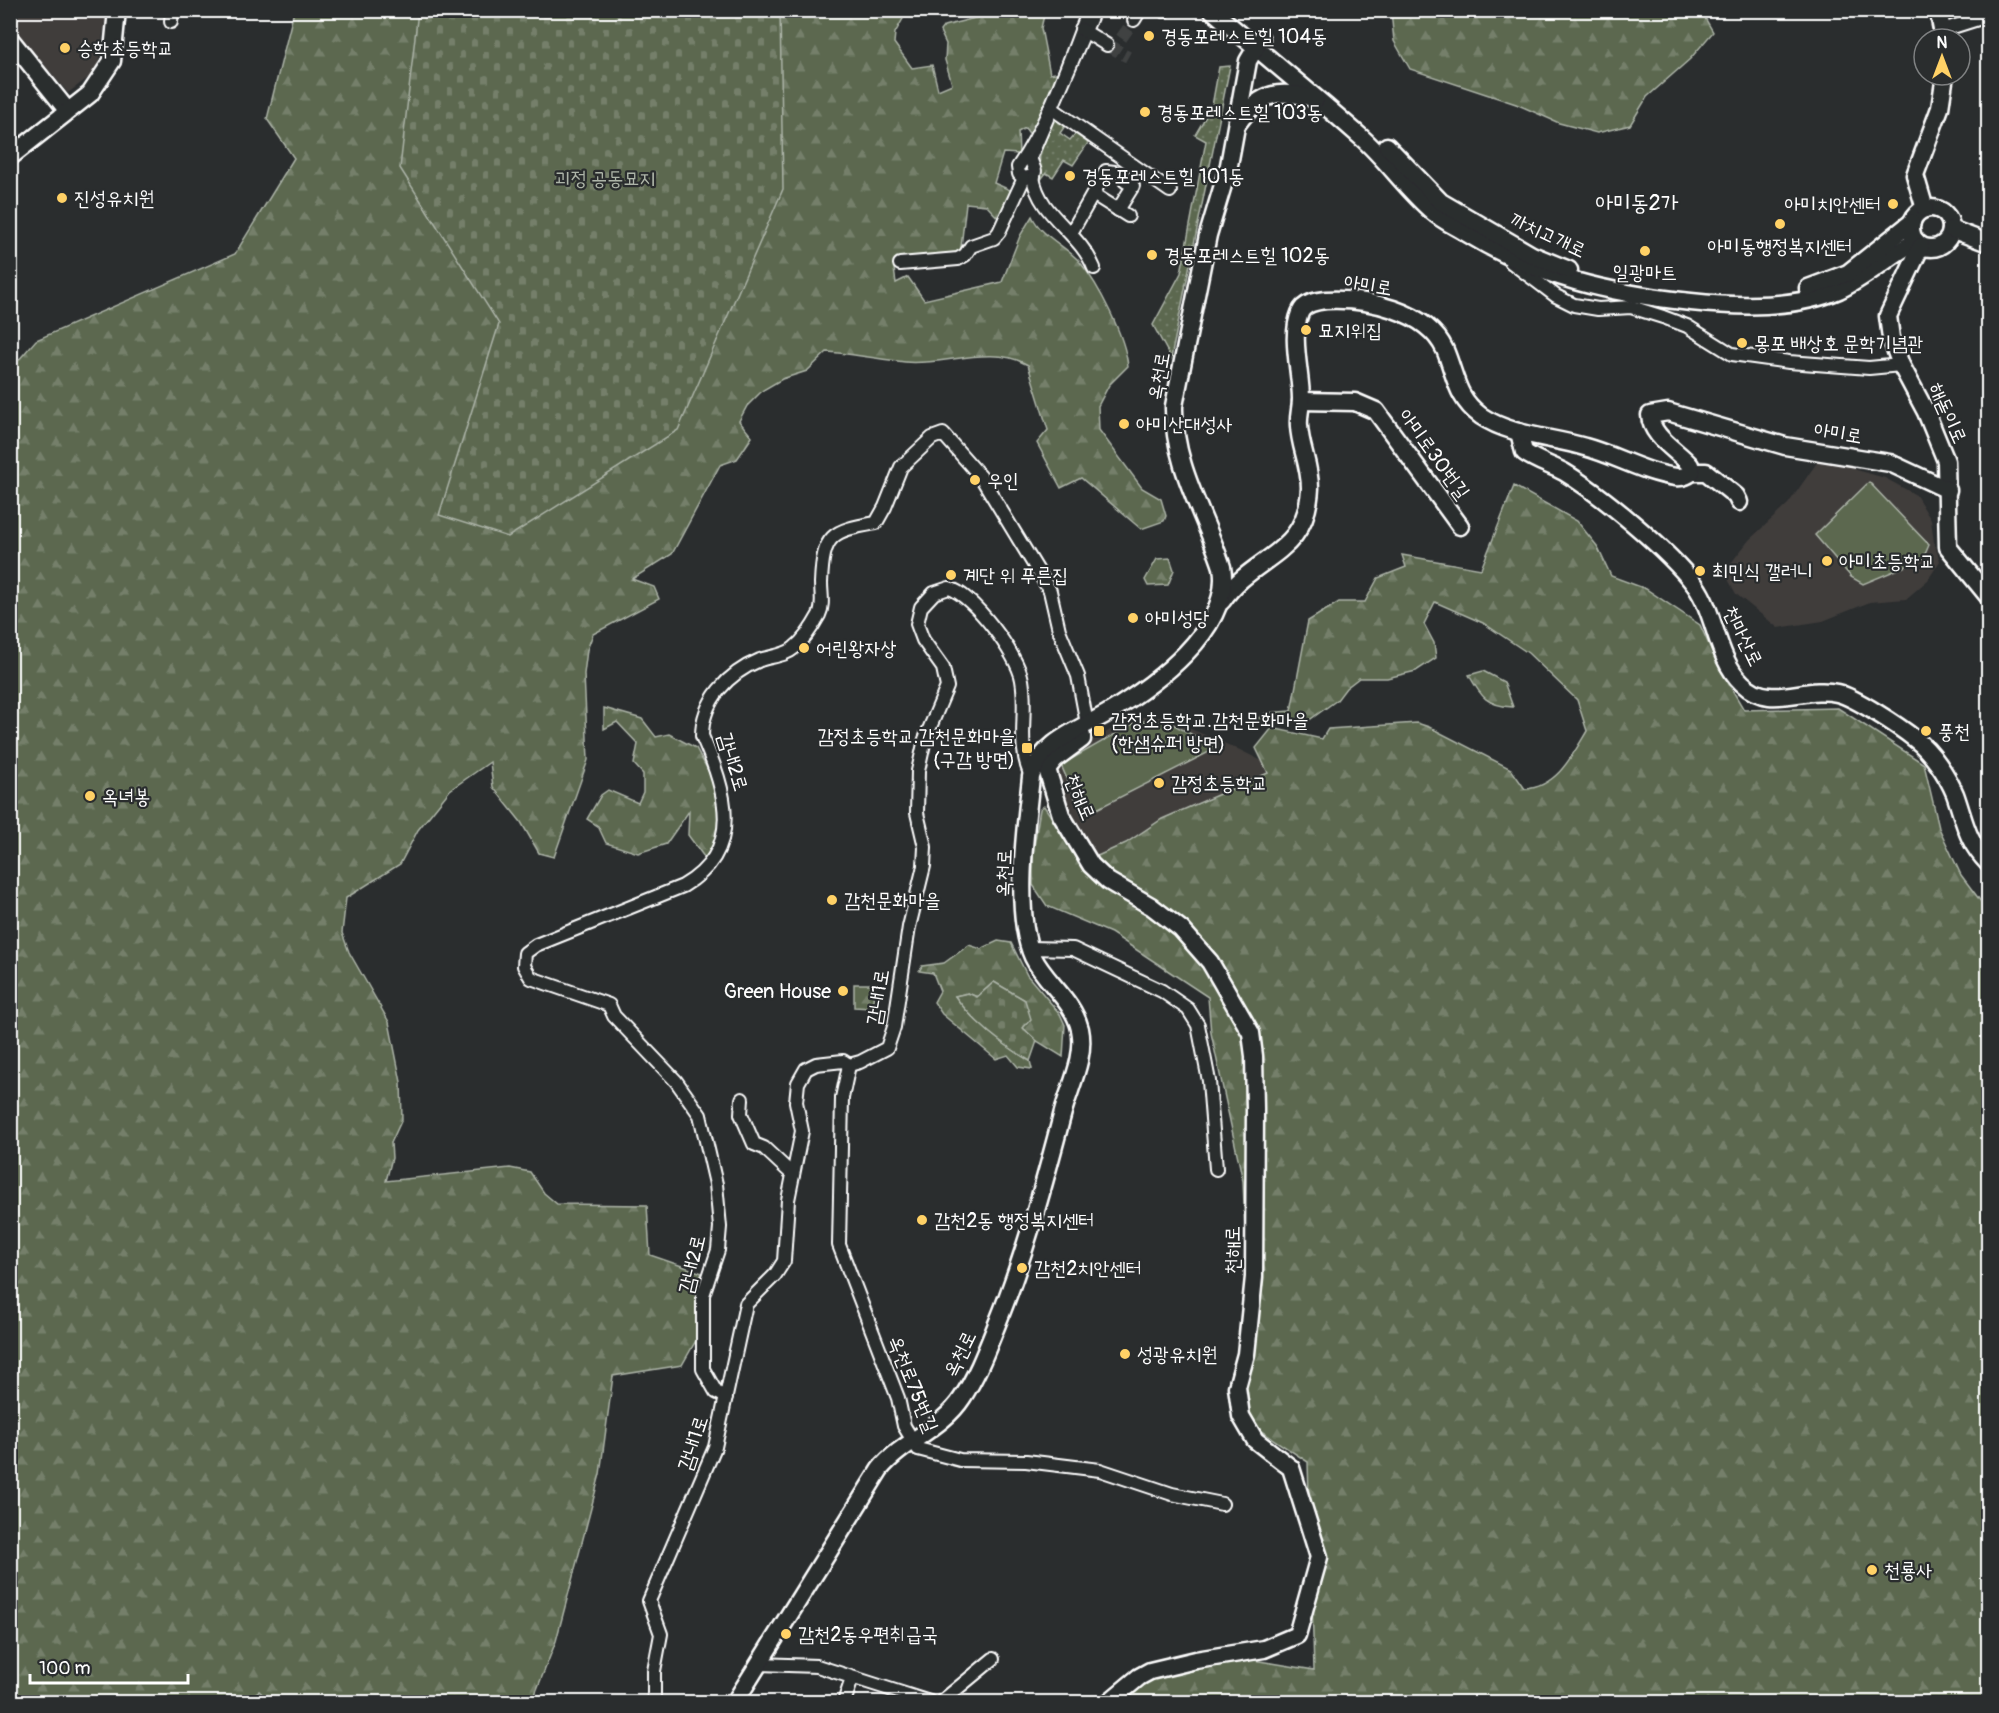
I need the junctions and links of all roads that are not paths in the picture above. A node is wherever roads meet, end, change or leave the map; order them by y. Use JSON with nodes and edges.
{"nodes":[{"id":1,"x":117,"y":10,"type":"edge"},
{"id":2,"x":1089,"y":10,"type":"edge"},
{"id":3,"x":1094,"y":10,"type":"edge"},
{"id":4,"x":1212,"y":10,"type":"edge"},
{"id":5,"x":1225,"y":10,"type":"edge"},
{"id":6,"x":1938,"y":10,"type":"edge"},
{"id":7,"x":1989,"y":18,"type":"edge"},
{"id":8,"x":1942,"y":27,"type":"edge"},
{"id":9,"x":1961,"y":27,"type":"edge"},
{"id":10,"x":1083,"y":33,"type":"junction"},
{"id":11,"x":10,"y":39,"type":"edge"},
{"id":12,"x":1106,"y":47,"type":"tunnel mouth"},
{"id":13,"x":1254,"y":50,"type":"junction"},
{"id":14,"x":1943,"y":87,"type":"edge"},
{"id":15,"x":1320,"y":100,"type":"junction"},
{"id":16,"x":67,"y":110,"type":"junction"},
{"id":17,"x":1051,"y":110,"type":"junction"},
{"id":18,"x":1236,"y":126,"type":"junction"},
{"id":19,"x":10,"y":157,"type":"edge"},
{"id":20,"x":1115,"y":160,"type":"junction"},
{"id":21,"x":1029,"y":178,"type":"junction"},
{"id":22,"x":1125,"y":181,"type":"dead end"},
{"id":23,"x":1169,"y":192,"type":"dead end"},
{"id":24,"x":1093,"y":194,"type":"junction"},
{"id":25,"x":1925,"y":209,"type":"junction"},
{"id":26,"x":1912,"y":222,"type":"junction"},
{"id":27,"x":1951,"y":229,"type":"junction"},
{"id":28,"x":1071,"y":233,"type":"junction"},
{"id":29,"x":1918,"y":243,"type":"junction"},
{"id":30,"x":1989,"y":243,"type":"edge"},
{"id":31,"x":1508,"y":258,"type":"junction"},
{"id":32,"x":1888,"y":259,"type":"junction"},
{"id":33,"x":900,"y":264,"type":"dead end"},
{"id":34,"x":1910,"y":267,"type":"junction"},
{"id":35,"x":1094,"y":268,"type":"dead end"},
{"id":36,"x":1901,"y":365,"type":"junction"},
{"id":37,"x":1302,"y":401,"type":"junction"},
{"id":38,"x":1519,"y":432,"type":"junction"},
{"id":39,"x":1692,"y":472,"type":"junction"},
{"id":40,"x":1948,"y":490,"type":"junction"},
{"id":41,"x":1739,"y":502,"type":"dead end"},
{"id":42,"x":1460,"y":526,"type":"dead end"},
{"id":43,"x":1220,"y":562,"type":"junction"},
{"id":44,"x":1251,"y":572,"type":"junction"},
{"id":45,"x":1989,"y":596,"type":"edge"},
{"id":46,"x":1222,"y":601,"type":"junction"},
{"id":47,"x":1085,"y":725,"type":"junction"},
{"id":48,"x":1031,"y":777,"type":"junction"},
{"id":49,"x":1989,"y":863,"type":"edge"},
{"id":50,"x":1030,"y":948,"type":"junction"},
{"id":51,"x":849,"y":1065,"type":"junction"},
{"id":52,"x":742,"y":1099,"type":"dead end"},
{"id":53,"x":1216,"y":1169,"type":"dead end"},
{"id":54,"x":793,"y":1175,"type":"junction"},
{"id":55,"x":726,"y":1396,"type":"junction"},
{"id":56,"x":915,"y":1441,"type":"junction"},
{"id":57,"x":1222,"y":1504,"type":"dead end"},
{"id":58,"x":993,"y":1659,"type":"dead end"},
{"id":59,"x":759,"y":1664,"type":"junction"},
{"id":60,"x":852,"y":1679,"type":"junction"},
{"id":61,"x":654,"y":1702,"type":"edge"},
{"id":62,"x":735,"y":1702,"type":"edge"},
{"id":63,"x":844,"y":1702,"type":"edge"},
{"id":64,"x":930,"y":1702,"type":"edge"},
{"id":65,"x":940,"y":1702,"type":"edge"},
{"id":66,"x":1109,"y":1702,"type":"edge"}],
"edges":[{"from":1,"to":16,"type":"street"},
{"from":2,"to":10,"type":"street"},
{"from":3,"to":10,"type":"street"},
{"from":4,"to":13,"type":"street"},
{"from":5,"to":13,"type":"street","name":"까치고개로"},
{"from":6,"to":8,"type":"street"},
{"from":7,"to":9,"type":"street"},
{"from":10,"to":12,"type":"street"},
{"from":10,"to":17,"type":"street"},
{"from":11,"to":16,"type":"street"},
{"from":13,"to":15,"type":"street"},
{"from":13,"to":18,"type":"street","name":"옥천로"},
{"from":13,"to":26,"type":"street","name":"까치고개로"},
{"from":14,"to":25,"type":"street"},
{"from":15,"to":18,"type":"street"},
{"from":15,"to":31,"type":"street"},
{"from":16,"to":19,"type":"street"},
{"from":17,"to":20,"type":"street"},
{"from":17,"to":21,"type":"street"},
{"from":18,"to":43,"type":"street","name":"옥천로"},
{"from":20,"to":23,"type":"street"},
{"from":20,"to":24,"type":"street"},
{"from":21,"to":28,"type":"street"},
{"from":21,"to":33,"type":"street"},
{"from":22,"to":24,"type":"street"},
{"from":24,"to":28,"type":"street"},
{"from":25,"to":26,"type":"street"},
{"from":25,"to":27,"type":"street"},
{"from":26,"to":29,"type":"street"},
{"from":27,"to":29,"type":"street"},
{"from":27,"to":30,"type":"street"},
{"from":28,"to":35,"type":"street"},
{"from":29,"to":32,"type":"street"},
{"from":29,"to":34,"type":"street","name":"해돋이로"},
{"from":31,"to":32,"type":"street"},
{"from":31,"to":36,"type":"street"},
{"from":32,"to":34,"type":"street"},
{"from":34,"to":36,"type":"street","name":"해돋이로"},
{"from":36,"to":40,"type":"street","name":"해돋이로"},
{"from":37,"to":38,"type":"street","name":"아미로"},
{"from":37,"to":42,"type":"street","name":"아미로30번길"},
{"from":37,"to":44,"type":"street","name":"아미로"},
{"from":38,"to":39,"type":"street","name":"아미로"},
{"from":38,"to":49,"type":"street","name":"천마산로"},
{"from":39,"to":40,"type":"street","name":"아미로"},
{"from":39,"to":41,"type":"street","name":"아미로"},
{"from":40,"to":45,"type":"street","name":"해돋이로"},
{"from":43,"to":44,"type":"street"},
{"from":43,"to":46,"type":"street","name":"옥천로"},
{"from":44,"to":46,"type":"street","name":"아미로"},
{"from":46,"to":47,"type":"street","name":"옥천로"},
{"from":47,"to":48,"type":"street","name":"옥천로"},
{"from":47,"to":55,"type":"street","name":"감내2로"},
{"from":47,"to":66,"type":"street","name":"천해로"},
{"from":48,"to":50,"type":"street","name":"옥천로"},
{"from":48,"to":51,"type":"street","name":"감내1로"},
{"from":50,"to":53,"type":"street"},
{"from":50,"to":56,"type":"street","name":"옥천로"},
{"from":51,"to":54,"type":"street","name":"감내1로"},
{"from":51,"to":56,"type":"street","name":"옥천로75번길"},
{"from":52,"to":54,"type":"street"},
{"from":54,"to":55,"type":"street","name":"감내1로"},
{"from":55,"to":61,"type":"street","name":"감내1로"},
{"from":56,"to":57,"type":"street","name":"옥천로75번길"},
{"from":56,"to":59,"type":"street","name":"옥천로"},
{"from":58,"to":65,"type":"street"},
{"from":59,"to":60,"type":"street"},
{"from":59,"to":62,"type":"street","name":"옥천로"},
{"from":60,"to":63,"type":"street"},
{"from":60,"to":64,"type":"street"}]}
